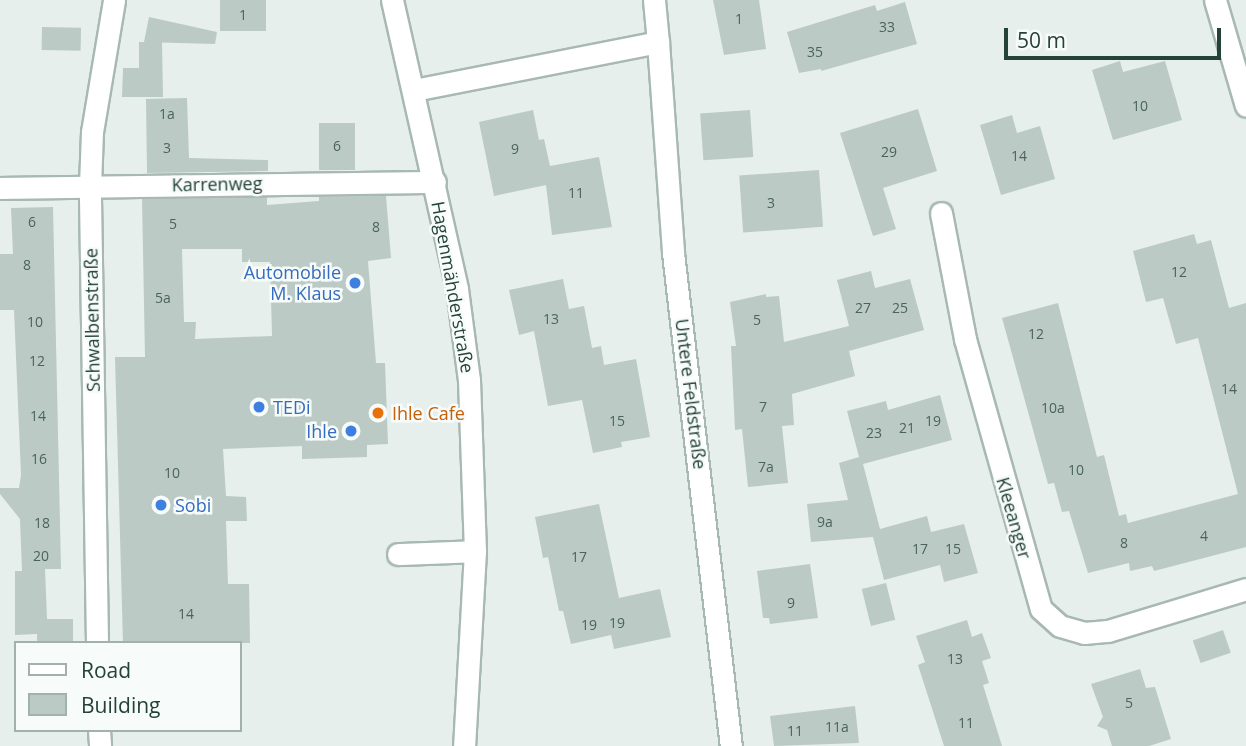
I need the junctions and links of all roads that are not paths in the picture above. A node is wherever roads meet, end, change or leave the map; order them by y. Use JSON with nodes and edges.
{"nodes":[{"id":1,"x":114,"y":0,"type":"edge"},
{"id":2,"x":392,"y":0,"type":"edge"},
{"id":3,"x":654,"y":0,"type":"edge"},
{"id":4,"x":1217,"y":1,"type":"edge"},
{"id":5,"x":658,"y":42,"type":"junction"},
{"id":6,"x":414,"y":90,"type":"junction"},
{"id":7,"x":1246,"y":106,"type":"edge"},
{"id":8,"x":435,"y":182,"type":"junction"},
{"id":9,"x":90,"y":186,"type":"junction"},
{"id":10,"x":0,"y":188,"type":"edge"},
{"id":11,"x":941,"y":213,"type":"dead end"},
{"id":12,"x":475,"y":551,"type":"junction"},
{"id":13,"x":398,"y":555,"type":"dead end"},
{"id":14,"x":1246,"y":589,"type":"edge"},
{"id":15,"x":97,"y":641,"type":"edge"},
{"id":16,"x":464,"y":746,"type":"edge"},
{"id":17,"x":731,"y":746,"type":"edge"}],
"edges":[{"from":1,"to":9,"type":"street","name":"Schwalbenstraße"},
{"from":2,"to":6,"type":"street","name":"Hagenmähderstraße"},
{"from":3,"to":5,"type":"street","name":"Untere Feldstraße"},
{"from":4,"to":7,"type":"street"},
{"from":5,"to":6,"type":"street"},
{"from":5,"to":17,"type":"street","name":"Untere Feldstraße"},
{"from":6,"to":8,"type":"street","name":"Hagenmähderstraße"},
{"from":8,"to":9,"type":"street","name":"Karrenweg"},
{"from":8,"to":12,"type":"street","name":"Hagenmähderstraße"},
{"from":9,"to":10,"type":"street","name":"Karrenweg"},
{"from":9,"to":15,"type":"street","name":"Schwalbenstraße"},
{"from":11,"to":14,"type":"street","name":"Kleeanger"},
{"from":12,"to":13,"type":"street"},
{"from":12,"to":16,"type":"street","name":"Hagenmähderstraße"}]}
